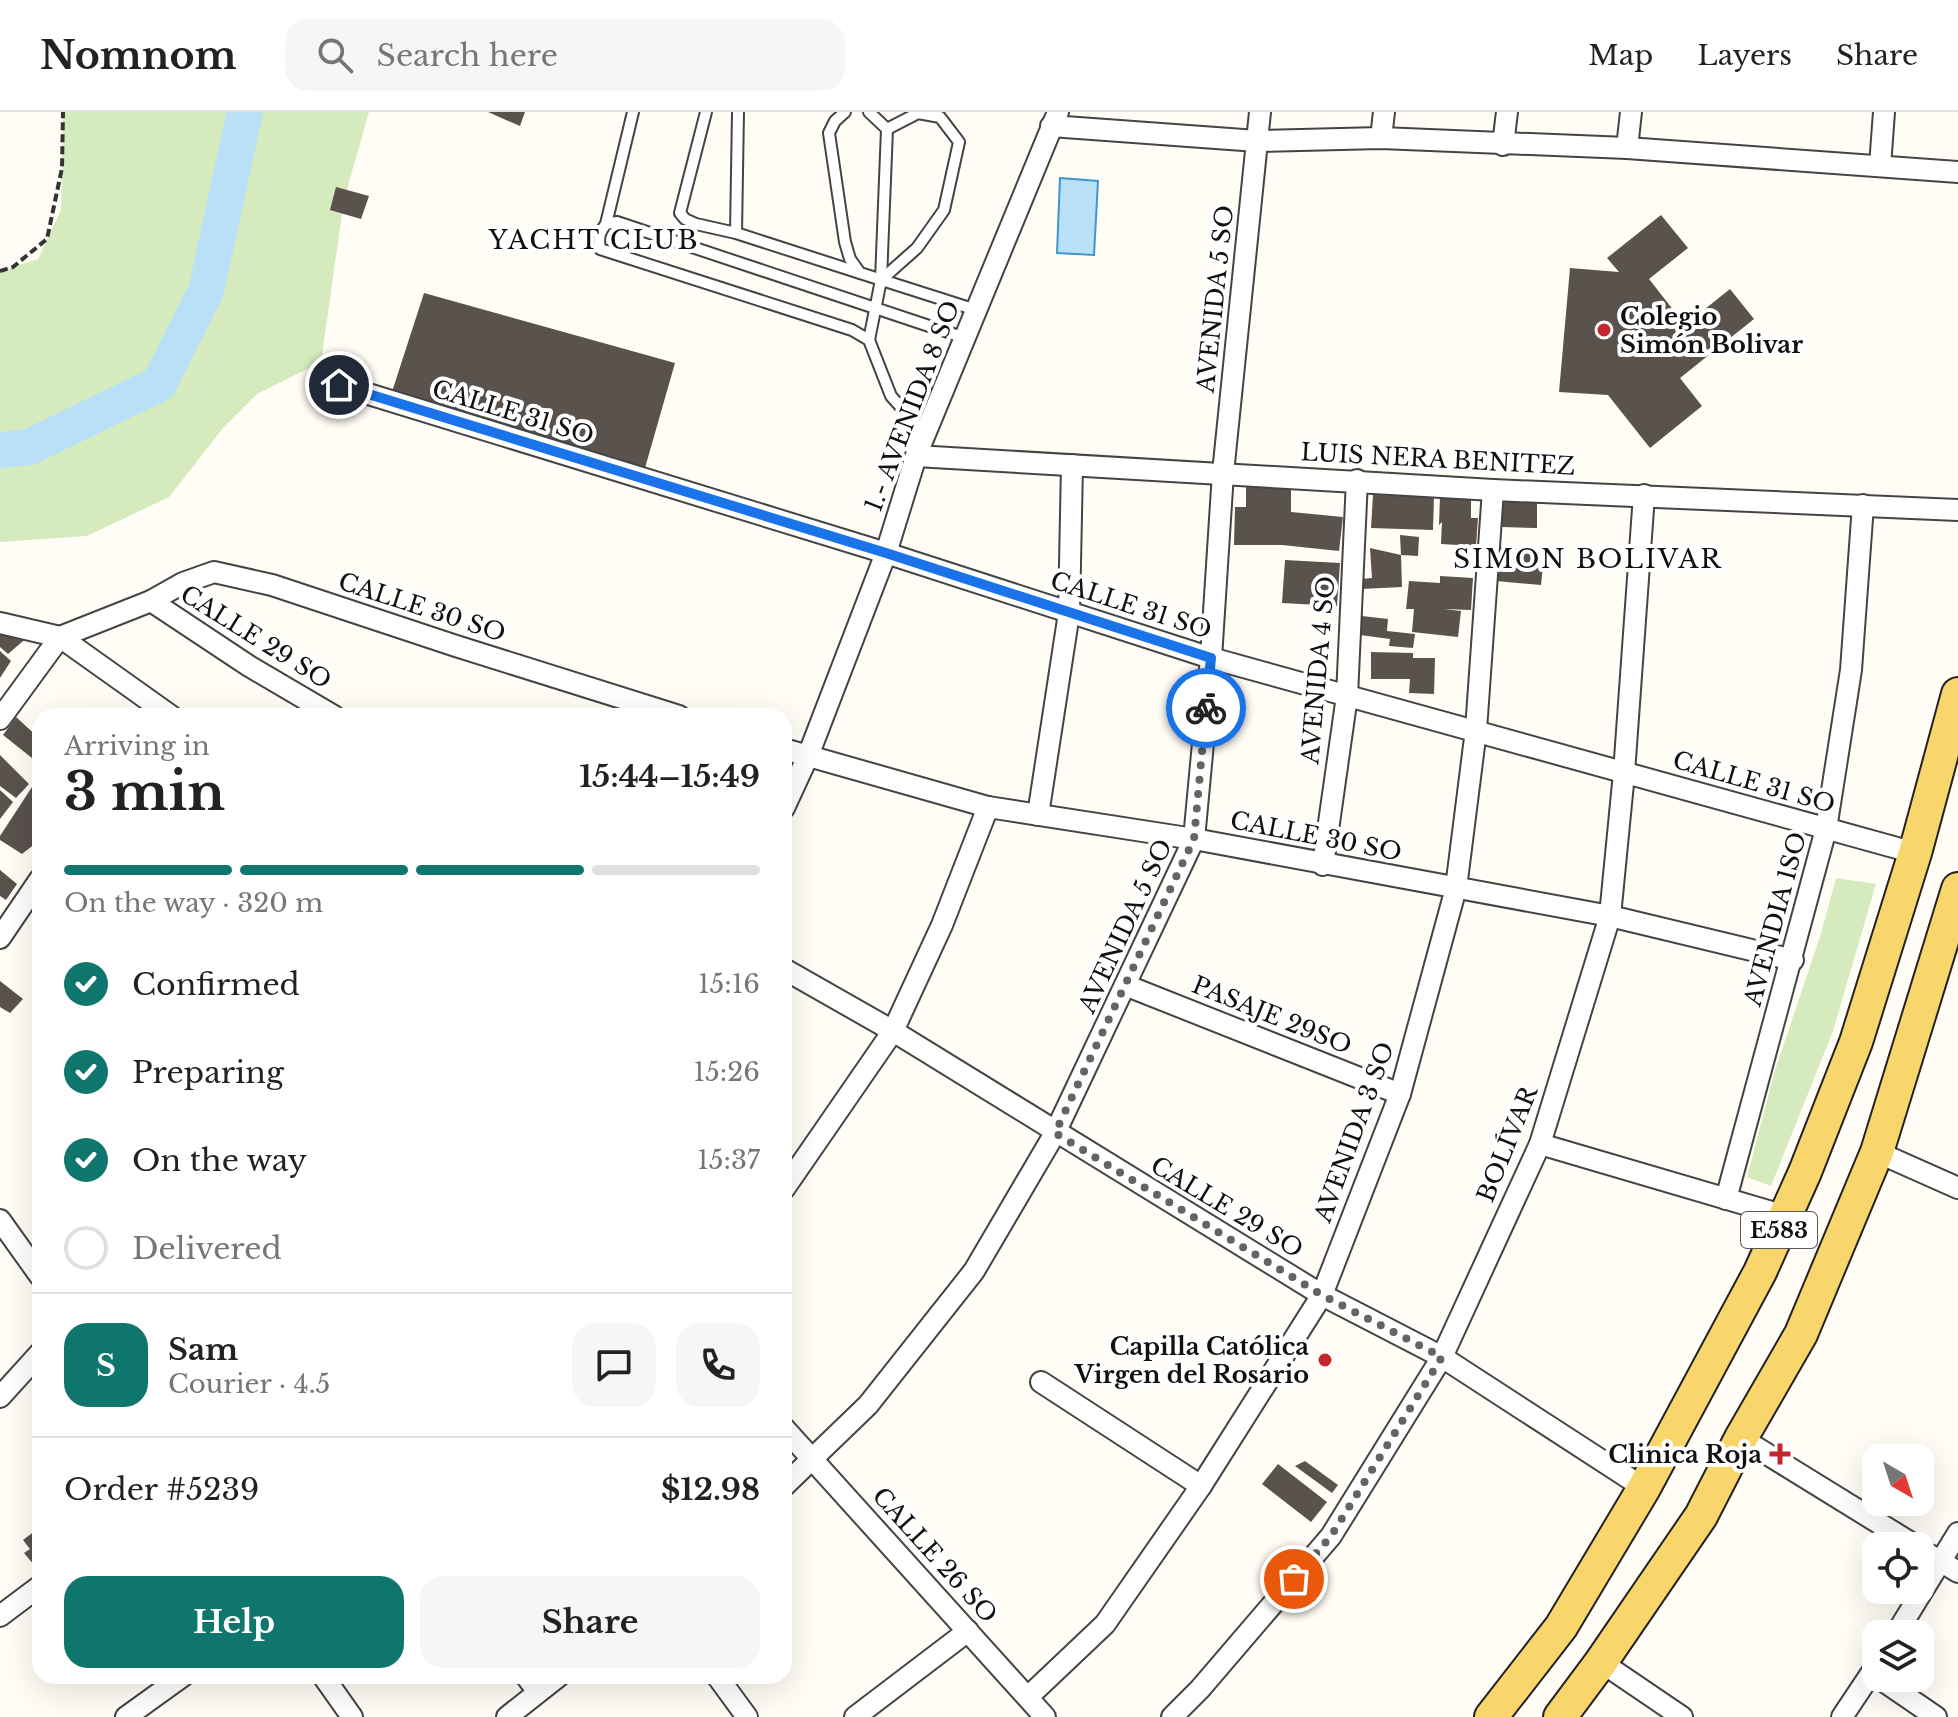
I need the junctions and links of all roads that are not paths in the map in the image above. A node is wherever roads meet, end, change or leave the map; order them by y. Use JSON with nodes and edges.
{"nodes":[{"id":1,"x":633,"y":112,"type":"edge"},
{"id":2,"x":706,"y":112,"type":"edge"},
{"id":3,"x":738,"y":112,"type":"edge"},
{"id":4,"x":845,"y":112,"type":"edge"},
{"id":5,"x":869,"y":112,"type":"edge"},
{"id":6,"x":1260,"y":112,"type":"edge"},
{"id":7,"x":1384,"y":112,"type":"edge"},
{"id":8,"x":1507,"y":112,"type":"edge"},
{"id":9,"x":1631,"y":112,"type":"edge"},
{"id":10,"x":1884,"y":112,"type":"edge"},
{"id":11,"x":1054,"y":119,"type":"edge"},
{"id":12,"x":887,"y":129,"type":"junction"},
{"id":13,"x":1381,"y":138,"type":"junction"},
{"id":14,"x":1257,"y":141,"type":"junction"},
{"id":15,"x":1503,"y":145,"type":"junction"},
{"id":16,"x":1627,"y":148,"type":"junction"},
{"id":17,"x":1880,"y":166,"type":"junction"},
{"id":18,"x":1958,"y":172,"type":"edge"},
{"id":19,"x":606,"y":224,"type":"junction"},
{"id":20,"x":736,"y":233,"type":"junction"},
{"id":21,"x":860,"y":273,"type":"junction"},
{"id":22,"x":881,"y":280,"type":"junction"},
{"id":23,"x":876,"y":307,"type":"junction"},
{"id":24,"x":976,"y":310,"type":"junction"},
{"id":25,"x":965,"y":338,"type":"junction"},
{"id":26,"x":869,"y":340,"type":"junction"},
{"id":27,"x":339,"y":385,"type":"dead end"},
{"id":28,"x":927,"y":430,"type":"junction"},
{"id":29,"x":916,"y":456,"type":"junction"},
{"id":30,"x":1072,"y":465,"type":"junction"},
{"id":31,"x":1223,"y":473,"type":"junction"},
{"id":32,"x":1357,"y":480,"type":"junction"},
{"id":33,"x":1493,"y":490,"type":"junction"},
{"id":34,"x":1644,"y":495,"type":"junction"},
{"id":35,"x":1863,"y":505,"type":"junction"},
{"id":36,"x":1958,"y":510,"type":"edge"},
{"id":37,"x":886,"y":553,"type":"junction"},
{"id":38,"x":151,"y":601,"type":"junction"},
{"id":39,"x":1069,"y":613,"type":"junction"},
{"id":40,"x":0,"y":623,"type":"edge"},
{"id":41,"x":60,"y":637,"type":"junction"},
{"id":42,"x":1211,"y":658,"type":"junction"},
{"id":43,"x":1958,"y":694,"type":"edge"},
{"id":44,"x":1347,"y":696,"type":"junction"},
{"id":45,"x":152,"y":708,"type":"edge"},
{"id":46,"x":320,"y":708,"type":"edge"},
{"id":47,"x":654,"y":708,"type":"edge"},
{"id":48,"x":0,"y":719,"type":"edge"},
{"id":49,"x":1476,"y":730,"type":"junction"},
{"id":50,"x":792,"y":751,"type":"edge"},
{"id":51,"x":808,"y":756,"type":"junction"},
{"id":52,"x":1624,"y":773,"type":"junction"},
{"id":53,"x":792,"y":791,"type":"edge"},
{"id":54,"x":988,"y":807,"type":"junction"},
{"id":55,"x":1038,"y":815,"type":"junction"},
{"id":56,"x":1826,"y":829,"type":"junction"},
{"id":57,"x":1194,"y":839,"type":"junction"},
{"id":58,"x":1915,"y":853,"type":"junction"},
{"id":59,"x":1323,"y":865,"type":"junction"},
{"id":60,"x":1456,"y":888,"type":"junction"},
{"id":61,"x":1958,"y":889,"type":"edge"},
{"id":62,"x":32,"y":891,"type":"edge"},
{"id":63,"x":1610,"y":916,"type":"junction"},
{"id":64,"x":0,"y":938,"type":"edge"},
{"id":65,"x":1793,"y":960,"type":"junction"},
{"id":66,"x":792,"y":974,"type":"edge"},
{"id":67,"x":1125,"y":985,"type":"junction"},
{"id":68,"x":893,"y":1031,"type":"junction"},
{"id":69,"x":1400,"y":1094,"type":"junction"},
{"id":70,"x":1055,"y":1133,"type":"junction"},
{"id":71,"x":1540,"y":1144,"type":"junction"},
{"id":72,"x":1877,"y":1152,"type":"junction"},
{"id":73,"x":792,"y":1177,"type":"edge"},
{"id":74,"x":1958,"y":1188,"type":"edge"},
{"id":75,"x":1726,"y":1199,"type":"junction"},
{"id":76,"x":1785,"y":1216,"type":"junction"},
{"id":77,"x":0,"y":1220,"type":"edge"},
{"id":78,"x":32,"y":1265,"type":"edge"},
{"id":79,"x":1322,"y":1295,"type":"junction"},
{"id":80,"x":1442,"y":1357,"type":"junction"},
{"id":81,"x":32,"y":1362,"type":"edge"},
{"id":82,"x":1041,"y":1382,"type":"dead end"},
{"id":83,"x":0,"y":1397,"type":"edge"},
{"id":84,"x":792,"y":1436,"type":"edge"},
{"id":85,"x":1741,"y":1438,"type":"junction"},
{"id":86,"x":815,"y":1460,"type":"junction"},
{"id":87,"x":792,"y":1479,"type":"edge"},
{"id":88,"x":1201,"y":1486,"type":"junction"},
{"id":89,"x":1644,"y":1488,"type":"junction"},
{"id":90,"x":1894,"y":1532,"type":"edge"},
{"id":91,"x":1958,"y":1533,"type":"edge"},
{"id":92,"x":1950,"y":1567,"type":"edge"},
{"id":93,"x":32,"y":1592,"type":"edge"},
{"id":94,"x":0,"y":1616,"type":"edge"},
{"id":95,"x":1907,"y":1620,"type":"edge"},
{"id":96,"x":968,"y":1631,"type":"junction"},
{"id":97,"x":1601,"y":1662,"type":"junction"},
{"id":98,"x":172,"y":1684,"type":"edge"},
{"id":99,"x":329,"y":1684,"type":"edge"},
{"id":100,"x":532,"y":1684,"type":"edge"},
{"id":101,"x":723,"y":1684,"type":"edge"},
{"id":102,"x":1862,"y":1691,"type":"edge"},
{"id":103,"x":1902,"y":1692,"type":"edge"},
{"id":104,"x":1028,"y":1697,"type":"junction"},
{"id":105,"x":126,"y":1717,"type":"edge"},
{"id":106,"x":352,"y":1717,"type":"edge"},
{"id":107,"x":507,"y":1717,"type":"edge"},
{"id":108,"x":747,"y":1717,"type":"edge"},
{"id":109,"x":855,"y":1717,"type":"edge"},
{"id":110,"x":1045,"y":1717,"type":"edge"},
{"id":111,"x":1172,"y":1717,"type":"edge"},
{"id":112,"x":1491,"y":1717,"type":"edge"},
{"id":113,"x":1560,"y":1717,"type":"edge"},
{"id":114,"x":1682,"y":1717,"type":"edge"},
{"id":115,"x":1842,"y":1717,"type":"edge"},
{"id":116,"x":1936,"y":1717,"type":"edge"}],
"edges":[{"from":1,"to":19,"type":"lane"},
{"from":2,"to":20,"type":"lane"},
{"from":3,"to":20,"type":"lane"},
{"from":4,"to":21,"type":"lane"},
{"from":5,"to":12,"type":"lane"},
{"from":6,"to":14,"type":"street","name":"AVENIDA 5 SO"},
{"from":7,"to":13,"type":"street"},
{"from":8,"to":15,"type":"street"},
{"from":9,"to":16,"type":"street"},
{"from":10,"to":17,"type":"street"},
{"from":11,"to":14,"type":"street"},
{"from":11,"to":24,"type":"street","name":"1.- AVENIDA 8 SO"},
{"from":12,"to":22,"type":"lane"},
{"from":12,"to":22,"type":"lane"},
{"from":13,"to":14,"type":"street"},
{"from":13,"to":15,"type":"street"},
{"from":14,"to":31,"type":"street","name":"AVENIDA 5 SO"},
{"from":15,"to":16,"type":"street"},
{"from":16,"to":17,"type":"street"},
{"from":17,"to":18,"type":"street"},
{"from":19,"to":23,"type":"lane"},
{"from":19,"to":26,"type":"lane"},
{"from":20,"to":21,"type":"lane"},
{"from":21,"to":22,"type":"lane"},
{"from":22,"to":23,"type":"lane"},
{"from":22,"to":24,"type":"lane"},
{"from":23,"to":25,"type":"lane"},
{"from":23,"to":26,"type":"lane"},
{"from":24,"to":25,"type":"street","name":"1.- AVENIDA 8 SO"},
{"from":25,"to":28,"type":"street","name":"1.- AVENIDA 8 SO"},
{"from":26,"to":28,"type":"lane"},
{"from":27,"to":37,"type":"street","name":"CALLE 31 SO"},
{"from":28,"to":29,"type":"street","name":"1.- AVENIDA 8 SO"},
{"from":29,"to":30,"type":"street","name":"LUIS NERA BENITEZ"},
{"from":29,"to":37,"type":"street","name":"1.- AVENIDA 8 SO"},
{"from":30,"to":31,"type":"street","name":"LUIS NERA BENITEZ"},
{"from":30,"to":39,"type":"street"},
{"from":31,"to":32,"type":"street","name":"LUIS NERA BENITEZ"},
{"from":31,"to":42,"type":"street","name":"AVENIDA 5 SO"},
{"from":32,"to":33,"type":"street","name":"LUIS NERA BENITEZ"},
{"from":32,"to":44,"type":"street","name":"AVENIDA 4 SO"},
{"from":33,"to":34,"type":"street","name":"LUIS NERA BENITEZ"},
{"from":33,"to":49,"type":"street","name":"AVENIDA 3 SO"},
{"from":34,"to":35,"type":"street","name":"LUIS NERA BENITEZ"},
{"from":34,"to":52,"type":"street","name":"BOLÍVAR"},
{"from":35,"to":36,"type":"street","name":"LUIS NERA BENITEZ"},
{"from":35,"to":56,"type":"street","name":"AVENDIA 1SO"},
{"from":37,"to":39,"type":"street","name":"CALLE 31 SO"},
{"from":37,"to":51,"type":"street","name":"1.- AVENIDA 8 SO"},
{"from":38,"to":41,"type":"street","name":"CALLE 30 SO"},
{"from":38,"to":46,"type":"street","name":"CALLE 29 SO"},
{"from":38,"to":47,"type":"street","name":"CALLE 30 SO"},
{"from":39,"to":42,"type":"street","name":"CALLE 31 SO"},
{"from":39,"to":55,"type":"street"},
{"from":40,"to":41,"type":"street"},
{"from":41,"to":45,"type":"street"},
{"from":41,"to":48,"type":"street"},
{"from":42,"to":44,"type":"street","name":"CALLE 31 SO"},
{"from":42,"to":57,"type":"street","name":"AVENIDA 5 SO"},
{"from":43,"to":58,"type":"main road","number":"E583"},
{"from":44,"to":49,"type":"street","name":"CALLE 31 SO"},
{"from":44,"to":59,"type":"street","name":"AVENIDA 4 SO"},
{"from":49,"to":52,"type":"street","name":"CALLE 31 SO"},
{"from":49,"to":60,"type":"street","name":"AVENIDA 3 SO"},
{"from":50,"to":51,"type":"street","name":"CALLE 30 SO"},
{"from":51,"to":53,"type":"street","name":"1.- AVENIDA 8 SO"},
{"from":51,"to":54,"type":"street","name":"CALLE 30 SO"},
{"from":52,"to":56,"type":"street","name":"CALLE 31 SO"},
{"from":52,"to":63,"type":"street","name":"BOLÍVAR"},
{"from":54,"to":55,"type":"street","name":"CALLE 30 SO"},
{"from":54,"to":68,"type":"street"},
{"from":55,"to":57,"type":"street","name":"CALLE 30 SO"},
{"from":56,"to":58,"type":"street","name":"CALLE 31 SO"},
{"from":56,"to":65,"type":"street","name":"AVENDIA 1SO"},
{"from":57,"to":59,"type":"street","name":"CALLE 30 SO"},
{"from":57,"to":67,"type":"street","name":"AVENIDA 5 SO"},
{"from":58,"to":76,"type":"main road","number":"E583"},
{"from":59,"to":60,"type":"street","name":"CALLE 30 SO"},
{"from":60,"to":63,"type":"street","name":"CALLE 30 SO"},
{"from":60,"to":69,"type":"street","name":"AVENIDA 3 SO"},
{"from":61,"to":72,"type":"main road","number":"E583"},
{"from":62,"to":64,"type":"street"},
{"from":63,"to":65,"type":"street","name":"CALLE 30 SO"},
{"from":63,"to":71,"type":"street","name":"BOLÍVAR"},
{"from":65,"to":75,"type":"street","name":"AVENDIA 1SO"},
{"from":66,"to":68,"type":"street","name":"CALLE 29 SO"},
{"from":67,"to":69,"type":"street","name":"PASAJE 29SO"},
{"from":67,"to":70,"type":"street","name":"AVENIDA 5 SO"},
{"from":68,"to":70,"type":"street","name":"CALLE 29 SO"},
{"from":68,"to":73,"type":"street"},
{"from":69,"to":79,"type":"street","name":"AVENIDA 3 SO"},
{"from":70,"to":79,"type":"street","name":"CALLE 29 SO"},
{"from":70,"to":86,"type":"street","name":"AVENIDA 5 SO"},
{"from":71,"to":75,"type":"street"},
{"from":71,"to":80,"type":"street","name":"BOLÍVAR"},
{"from":72,"to":74,"type":"street"},
{"from":72,"to":85,"type":"main road","number":"E583"},
{"from":75,"to":76,"type":"street"},
{"from":76,"to":89,"type":"main road","number":"E583"},
{"from":77,"to":78,"type":"street"},
{"from":79,"to":80,"type":"street","name":"CALLE 29 SO"},
{"from":79,"to":88,"type":"street","name":"AVENIDA 3 SO"},
{"from":80,"to":89,"type":"street","name":"CALLE 29 SO"},
{"from":80,"to":111,"type":"street","name":"BOLÍVAR"},
{"from":81,"to":83,"type":"street"},
{"from":82,"to":88,"type":"street"},
{"from":84,"to":86,"type":"street","name":"CALLE 26 SO"},
{"from":85,"to":90,"type":"street"},
{"from":85,"to":97,"type":"main road","number":"E583"},
{"from":86,"to":87,"type":"street","name":"AVENIDA 5 SO"},
{"from":86,"to":96,"type":"street","name":"CALLE 26 SO"},
{"from":88,"to":104,"type":"street","name":"AVENIDA 3 SO"},
{"from":89,"to":112,"type":"main road","number":"E583"},
{"from":91,"to":92,"type":"street"},
{"from":92,"to":95,"type":"street"},
{"from":93,"to":94,"type":"street"},
{"from":96,"to":104,"type":"street","name":"CALLE 26 SO"},
{"from":96,"to":109,"type":"street"},
{"from":97,"to":113,"type":"main road","number":"E583"},
{"from":97,"to":114,"type":"street"},
{"from":98,"to":105,"type":"street"},
{"from":99,"to":106,"type":"street"},
{"from":100,"to":107,"type":"street"},
{"from":101,"to":108,"type":"street"},
{"from":102,"to":115,"type":"street"},
{"from":103,"to":116,"type":"street"},
{"from":104,"to":110,"type":"street","name":"CALLE 26 SO"}]}
